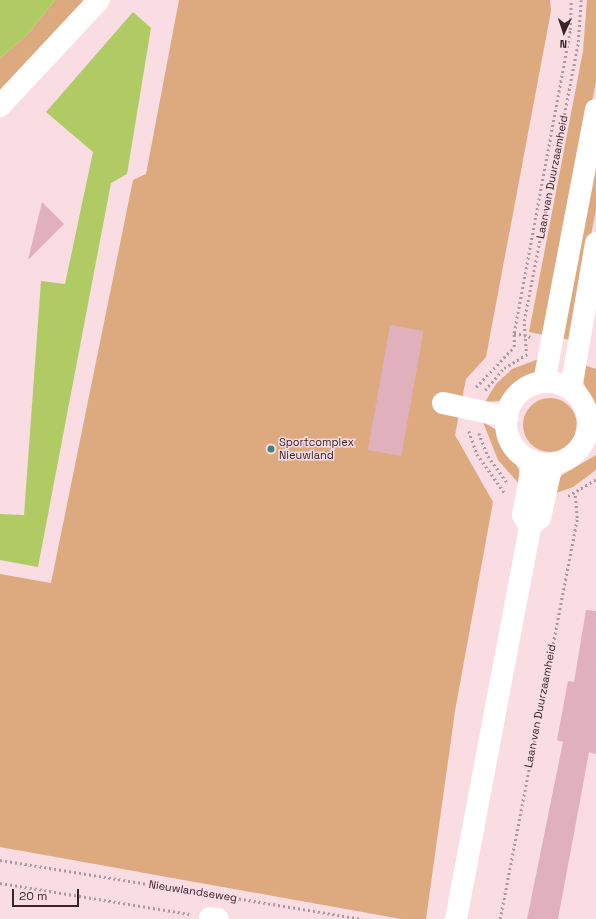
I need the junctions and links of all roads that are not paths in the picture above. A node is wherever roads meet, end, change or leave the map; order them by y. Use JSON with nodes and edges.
{"nodes":[{"id":1,"x":99,"y":0,"type":"edge"},
{"id":2,"x":0,"y":106,"type":"edge"},
{"id":3,"x":596,"y":110,"type":"edge"},
{"id":4,"x":596,"y":243,"type":"edge"},
{"id":5,"x":544,"y":382,"type":"junction"},
{"id":6,"x":571,"y":389,"type":"junction"},
{"id":7,"x":443,"y":403,"type":"dead end"},
{"id":8,"x":507,"y":417,"type":"junction"},
{"id":9,"x":592,"y":422,"type":"edge"},
{"id":10,"x":590,"y":443,"type":"edge"},
{"id":11,"x":542,"y":462,"type":"junction"},
{"id":12,"x":456,"y":919,"type":"edge"}],
"edges":[{"from":1,"to":2,"type":"street"},
{"from":3,"to":5,"type":"street"},
{"from":4,"to":6,"type":"street"},
{"from":5,"to":6,"type":"street"},
{"from":5,"to":8,"type":"street"},
{"from":6,"to":9,"type":"street"},
{"from":7,"to":8,"type":"street"},
{"from":8,"to":11,"type":"street"},
{"from":9,"to":10,"type":"street"},
{"from":10,"to":11,"type":"street"},
{"from":11,"to":12,"type":"street"}]}
